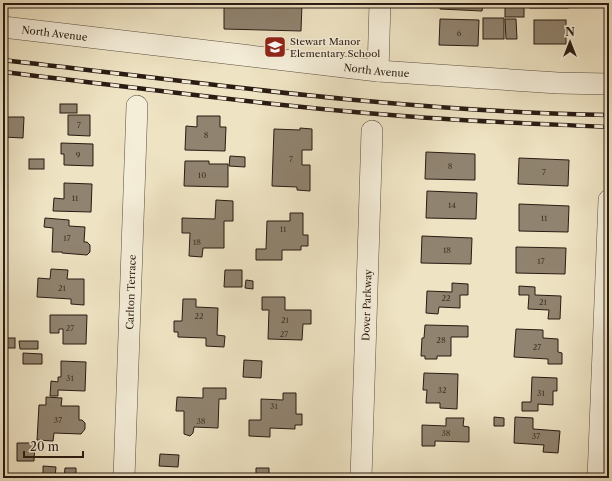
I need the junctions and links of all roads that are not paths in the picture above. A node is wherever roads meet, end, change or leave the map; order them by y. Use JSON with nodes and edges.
{"nodes":[{"id":1,"x":380,"y":3,"type":"edge"},
{"id":2,"x":3,"y":27,"type":"edge"},
{"id":3,"x":378,"y":71,"type":"junction"},
{"id":4,"x":609,"y":84,"type":"edge"},
{"id":5,"x":137,"y":106,"type":"dead end"},
{"id":6,"x":372,"y":131,"type":"dead end"},
{"id":7,"x":609,"y":200,"type":"edge"},
{"id":8,"x":124,"y":478,"type":"edge"},
{"id":9,"x":361,"y":478,"type":"edge"},
{"id":10,"x":598,"y":478,"type":"edge"}],
"edges":[{"from":1,"to":3,"type":"street"},
{"from":2,"to":3,"type":"street","name":"North Avenue"},
{"from":3,"to":4,"type":"street","name":"North Avenue"},
{"from":5,"to":8,"type":"street","name":"Carlton Terrace"},
{"from":6,"to":9,"type":"street","name":"Dover Parkway"},
{"from":7,"to":10,"type":"street"}]}
